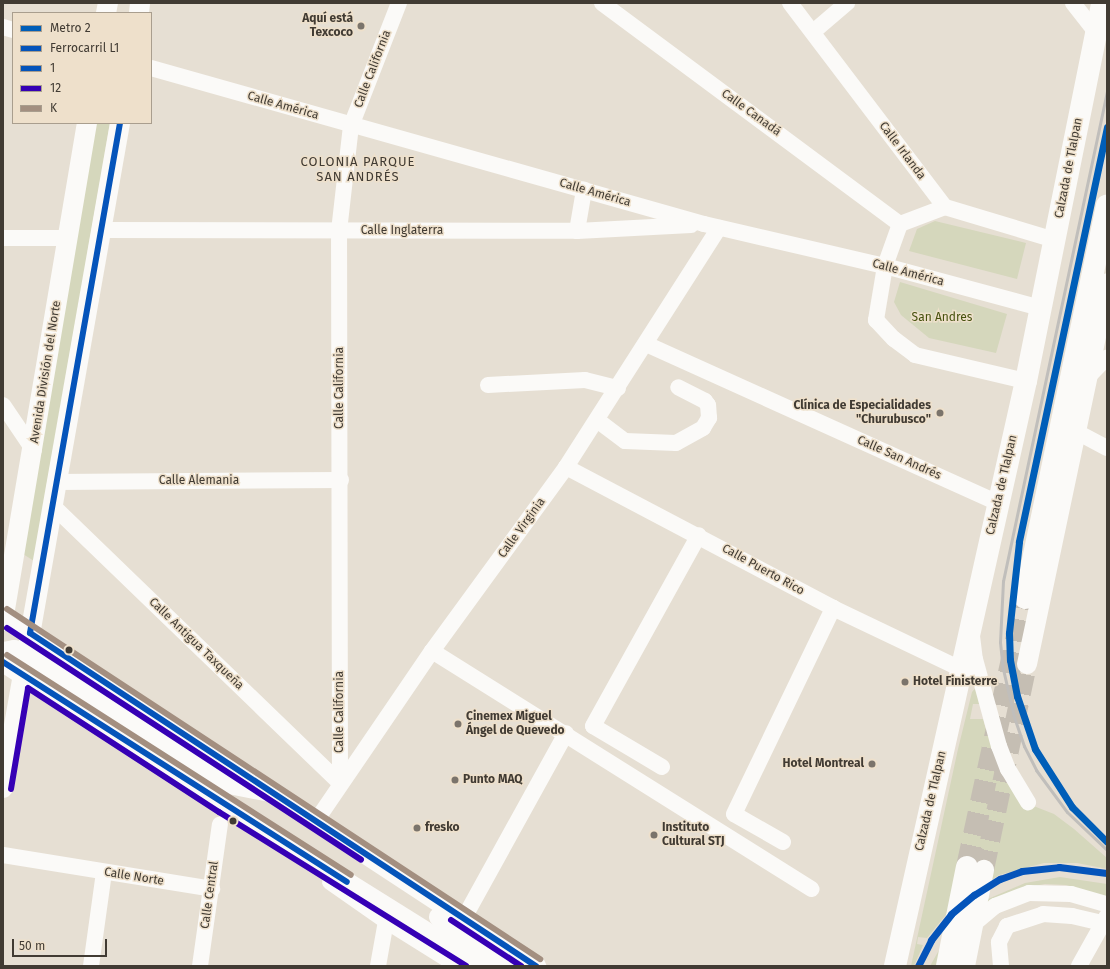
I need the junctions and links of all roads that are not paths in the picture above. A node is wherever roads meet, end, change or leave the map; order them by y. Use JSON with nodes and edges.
{"nodes":[{"id":1,"x":602,"y":3,"type":"edge"},
{"id":2,"x":790,"y":3,"type":"edge"},
{"id":3,"x":847,"y":3,"type":"edge"},
{"id":4,"x":1073,"y":3,"type":"edge"},
{"id":5,"x":1102,"y":3,"type":"edge"},
{"id":6,"x":397,"y":4,"type":"edge"},
{"id":7,"x":813,"y":32,"type":"junction"},
{"id":8,"x":1096,"y":32,"type":"junction"},
{"id":9,"x":152,"y":68,"type":"edge"},
{"id":10,"x":87,"y":124,"type":"edge"},
{"id":11,"x":120,"y":124,"type":"edge"},
{"id":12,"x":351,"y":126,"type":"junction"},
{"id":13,"x":584,"y":190,"type":"junction"},
{"id":14,"x":1107,"y":205,"type":"edge"},
{"id":15,"x":945,"y":207,"type":"junction"},
{"id":16,"x":704,"y":224,"type":"junction"},
{"id":17,"x":900,"y":224,"type":"junction"},
{"id":18,"x":719,"y":228,"type":"junction"},
{"id":19,"x":101,"y":230,"type":"junction"},
{"id":20,"x":339,"y":231,"type":"junction"},
{"id":21,"x":577,"y":231,"type":"junction"},
{"id":22,"x":3,"y":238,"type":"edge"},
{"id":23,"x":68,"y":238,"type":"junction"},
{"id":24,"x":1055,"y":240,"type":"junction"},
{"id":25,"x":885,"y":266,"type":"junction"},
{"id":26,"x":1107,"y":283,"type":"edge"},
{"id":27,"x":1041,"y":308,"type":"junction"},
{"id":28,"x":646,"y":344,"type":"junction"},
{"id":29,"x":1107,"y":357,"type":"edge"},
{"id":30,"x":1086,"y":379,"type":"junction"},
{"id":31,"x":1026,"y":381,"type":"junction"},
{"id":32,"x":488,"y":385,"type":"dead end"},
{"id":33,"x":678,"y":387,"type":"dead end"},
{"id":34,"x":618,"y":388,"type":"junction"},
{"id":35,"x":3,"y":405,"type":"edge"},
{"id":36,"x":597,"y":420,"type":"junction"},
{"id":37,"x":1075,"y":431,"type":"junction"},
{"id":38,"x":1107,"y":448,"type":"edge"},
{"id":39,"x":34,"y":451,"type":"junction"},
{"id":40,"x":566,"y":467,"type":"junction"},
{"id":41,"x":341,"y":480,"type":"junction"},
{"id":42,"x":56,"y":482,"type":"junction"},
{"id":43,"x":998,"y":503,"type":"junction"},
{"id":44,"x":52,"y":505,"type":"junction"},
{"id":45,"x":699,"y":535,"type":"junction"},
{"id":46,"x":1025,"y":598,"type":"tunnel mouth"},
{"id":47,"x":833,"y":608,"type":"junction"},
{"id":48,"x":3,"y":618,"type":"edge"},
{"id":49,"x":971,"y":627,"type":"junction"},
{"id":50,"x":30,"y":633,"type":"junction"},
{"id":51,"x":3,"y":639,"type":"edge"},
{"id":52,"x":432,"y":651,"type":"junction"},
{"id":53,"x":3,"y":652,"type":"edge"},
{"id":54,"x":27,"y":653,"type":"junction"},
{"id":55,"x":3,"y":662,"type":"edge"},
{"id":56,"x":1027,"y":664,"type":"tunnel mouth"},
{"id":57,"x":961,"y":669,"type":"junction"},
{"id":58,"x":22,"y":675,"type":"junction"},
{"id":59,"x":566,"y":733,"type":"junction"},
{"id":60,"x":662,"y":767,"type":"dead end"},
{"id":61,"x":340,"y":783,"type":"junction"},
{"id":62,"x":3,"y":788,"type":"edge"},
{"id":63,"x":273,"y":792,"type":"junction"},
{"id":64,"x":1028,"y":802,"type":"dead end"},
{"id":65,"x":316,"y":821,"type":"junction"},
{"id":66,"x":220,"y":824,"type":"dead end"},
{"id":67,"x":783,"y":842,"type":"dead end"},
{"id":68,"x":353,"y":845,"type":"junction"},
{"id":69,"x":3,"y":854,"type":"edge"},
{"id":70,"x":309,"y":858,"type":"junction"},
{"id":71,"x":976,"y":869,"type":"joint"},
{"id":72,"x":104,"y":872,"type":"junction"},
{"id":73,"x":212,"y":889,"type":"junction"},
{"id":74,"x":812,"y":889,"type":"dead end"},
{"id":75,"x":1107,"y":904,"type":"edge"},
{"id":76,"x":464,"y":918,"type":"junction"},
{"id":77,"x":1105,"y":920,"type":"edge"},
{"id":78,"x":386,"y":921,"type":"junction"},
{"id":79,"x":970,"y":944,"type":"junction"},
{"id":80,"x":894,"y":964,"type":"edge"},
{"id":81,"x":90,"y":966,"type":"edge"},
{"id":82,"x":200,"y":966,"type":"edge"},
{"id":83,"x":378,"y":966,"type":"edge"},
{"id":84,"x":458,"y":966,"type":"edge"},
{"id":85,"x":481,"y":966,"type":"edge"},
{"id":86,"x":509,"y":966,"type":"edge"},
{"id":87,"x":536,"y":966,"type":"edge"},
{"id":88,"x":941,"y":966,"type":"edge"},
{"id":89,"x":947,"y":966,"type":"edge"},
{"id":90,"x":965,"y":966,"type":"edge"},
{"id":91,"x":974,"y":966,"type":"edge"},
{"id":92,"x":1001,"y":966,"type":"edge"},
{"id":93,"x":1080,"y":966,"type":"edge"}],
"edges":[{"from":1,"to":17,"type":"street","name":"Calle Canadá"},
{"from":2,"to":7,"type":"street","name":"Calle Irlanda"},
{"from":3,"to":7,"type":"street"},
{"from":4,"to":8,"type":"street"},
{"from":5,"to":8,"type":"highway","name":"Calzada de Tlalpan"},
{"from":6,"to":12,"type":"street","name":"Calle California"},
{"from":7,"to":15,"type":"street","name":"Calle Irlanda"},
{"from":8,"to":24,"type":"highway","name":"Calzada de Tlalpan"},
{"from":9,"to":12,"type":"street","name":"Calle América"},
{"from":10,"to":23,"type":"main road","name":"Avenida División del Norte"},
{"from":11,"to":19,"type":"main road"},
{"from":12,"to":13,"type":"street","name":"Calle América"},
{"from":12,"to":20,"type":"street","name":"Calle California"},
{"from":13,"to":16,"type":"street","name":"Calle América"},
{"from":13,"to":21,"type":"street"},
{"from":14,"to":46,"type":"highway"},
{"from":15,"to":17,"type":"street"},
{"from":15,"to":24,"type":"street"},
{"from":16,"to":18,"type":"street","name":"Calle América"},
{"from":16,"to":21,"type":"street","name":"Calle Inglaterra"},
{"from":17,"to":25,"type":"street"},
{"from":18,"to":25,"type":"street","name":"Calle América"},
{"from":18,"to":28,"type":"street","name":"Calle Virginia"},
{"from":19,"to":20,"type":"street","name":"Calle Inglaterra"},
{"from":19,"to":42,"type":"main road"},
{"from":20,"to":21,"type":"street","name":"Calle Inglaterra"},
{"from":20,"to":41,"type":"street","name":"Calle California"},
{"from":22,"to":23,"type":"street"},
{"from":23,"to":39,"type":"main road","name":"Avenida División del Norte"},
{"from":24,"to":27,"type":"highway","name":"Calzada de Tlalpan"},
{"from":25,"to":27,"type":"street","name":"Calle América"},
{"from":25,"to":31,"type":"street"},
{"from":26,"to":30,"type":"main road"},
{"from":27,"to":31,"type":"highway","name":"Calzada de Tlalpan"},
{"from":28,"to":34,"type":"street","name":"Calle Virginia"},
{"from":28,"to":43,"type":"street","name":"Calle San Andrés"},
{"from":29,"to":30,"type":"street"},
{"from":30,"to":37,"type":"main road"},
{"from":31,"to":43,"type":"highway","name":"Calzada de Tlalpan"},
{"from":32,"to":34,"type":"street"},
{"from":33,"to":36,"type":"street"},
{"from":34,"to":36,"type":"street","name":"Calle Virginia"},
{"from":35,"to":39,"type":"street"},
{"from":36,"to":40,"type":"street","name":"Calle Virginia"},
{"from":37,"to":38,"type":"street"},
{"from":37,"to":56,"type":"main road"},
{"from":39,"to":48,"type":"main road","name":"Avenida División del Norte"},
{"from":40,"to":45,"type":"street","name":"Calle Puerto Rico"},
{"from":40,"to":52,"type":"street","name":"Calle Virginia"},
{"from":41,"to":42,"type":"street","name":"Calle Alemania"},
{"from":41,"to":61,"type":"street","name":"Calle California"},
{"from":42,"to":44,"type":"main road"},
{"from":43,"to":49,"type":"highway","name":"Calzada de Tlalpan"},
{"from":44,"to":50,"type":"main road"},
{"from":44,"to":61,"type":"street","name":"Calle Antigua Taxqueña"},
{"from":45,"to":47,"type":"street","name":"Calle Puerto Rico"},
{"from":45,"to":60,"type":"street"},
{"from":47,"to":57,"type":"street","name":"Calle Puerto Rico"},
{"from":47,"to":67,"type":"street"},
{"from":48,"to":50,"type":"main road"},
{"from":49,"to":57,"type":"highway","name":"Calzada de Tlalpan"},
{"from":49,"to":64,"type":"street"},
{"from":50,"to":51,"type":"main road"},
{"from":50,"to":54,"type":"main road"},
{"from":50,"to":63,"type":"main road"},
{"from":52,"to":59,"type":"street"},
{"from":52,"to":61,"type":"street","name":"Calle Virginia"},
{"from":53,"to":54,"type":"main road"},
{"from":54,"to":58,"type":"main road"},
{"from":54,"to":63,"type":"main road"},
{"from":55,"to":58,"type":"main road"},
{"from":57,"to":80,"type":"highway","name":"Calzada de Tlalpan"},
{"from":58,"to":62,"type":"main road"},
{"from":58,"to":70,"type":"main road"},
{"from":59,"to":74,"type":"street"},
{"from":59,"to":76,"type":"street"},
{"from":61,"to":65,"type":"street","name":"Calle Virginia"},
{"from":63,"to":65,"type":"main road"},
{"from":65,"to":68,"type":"main road"},
{"from":66,"to":73,"type":"street","name":"Calle Central"},
{"from":68,"to":76,"type":"main road"},
{"from":68,"to":86,"type":"main road"},
{"from":69,"to":72,"type":"street","name":"Calle Norte"},
{"from":70,"to":78,"type":"street"},
{"from":70,"to":85,"type":"main road"},
{"from":71,"to":79,"type":"main road"},
{"from":71,"to":89,"type":"highway"},
{"from":72,"to":73,"type":"street","name":"Calle Norte"},
{"from":72,"to":81,"type":"street"},
{"from":73,"to":82,"type":"street","name":"Calle Central"},
{"from":75,"to":88,"type":"street"},
{"from":76,"to":87,"type":"main road"},
{"from":77,"to":92,"type":"street"},
{"from":77,"to":93,"type":"street"},
{"from":78,"to":83,"type":"street"},
{"from":78,"to":84,"type":"street"},
{"from":79,"to":90,"type":"main road"},
{"from":79,"to":91,"type":"main road"}]}
